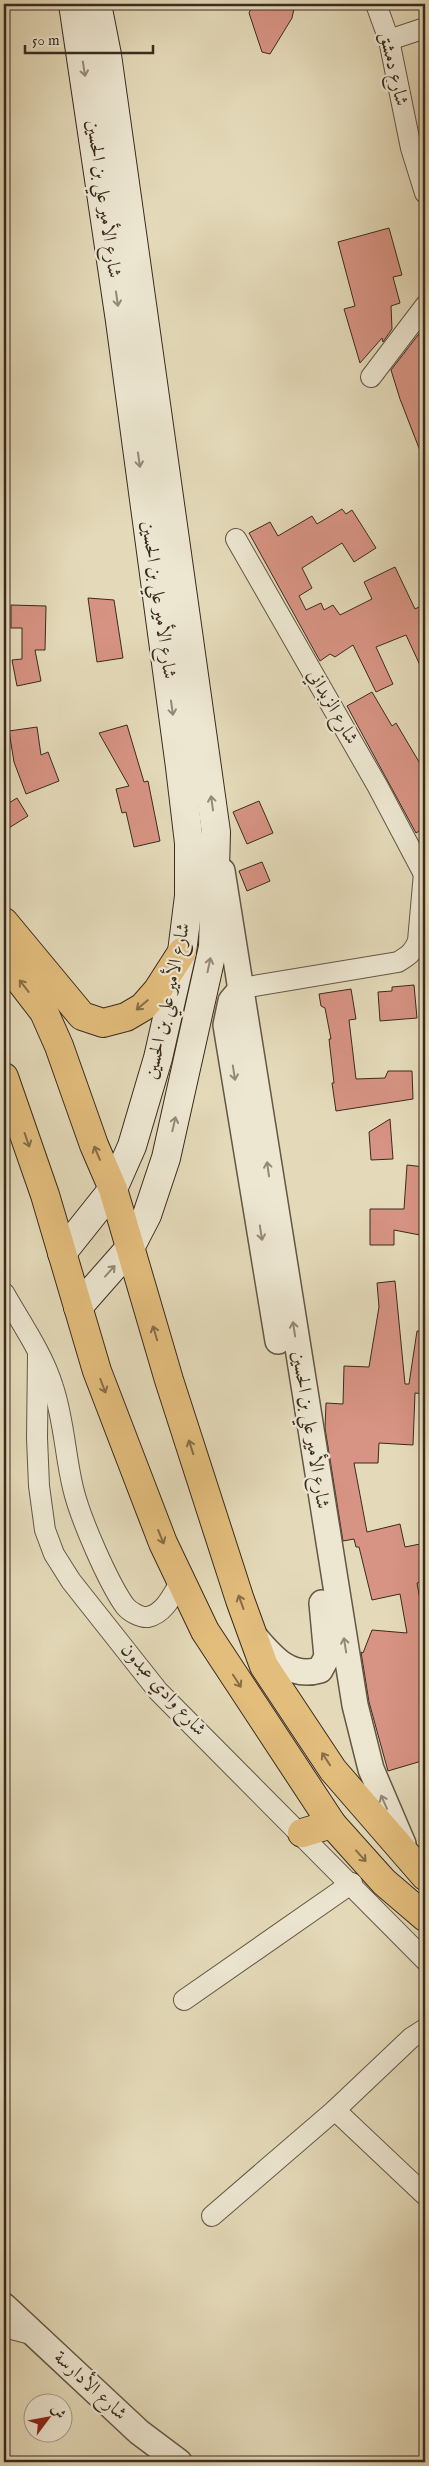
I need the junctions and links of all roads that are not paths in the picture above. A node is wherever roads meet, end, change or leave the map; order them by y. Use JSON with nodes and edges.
{"nodes":[{"id":1,"x":73,"y":4,"type":"edge"},
{"id":2,"x":97,"y":4,"type":"edge"},
{"id":3,"x":376,"y":4,"type":"edge"},
{"id":4,"x":425,"y":28,"type":"edge"},
{"id":5,"x":388,"y":40,"type":"junction"},
{"id":6,"x":425,"y":193,"type":"edge"},
{"id":7,"x":425,"y":306,"type":"edge"},
{"id":8,"x":371,"y":378,"type":"dead end"},
{"id":9,"x":236,"y":539,"type":"dead end"},
{"id":10,"x":216,"y":832,"type":"junction"},
{"id":11,"x":425,"y":875,"type":"edge"},
{"id":12,"x":4,"y":922,"type":"edge"},
{"id":13,"x":182,"y":952,"type":"junction"},
{"id":14,"x":4,"y":960,"type":"edge"},
{"id":15,"x":242,"y":988,"type":"junction"},
{"id":16,"x":4,"y":1077,"type":"edge"},
{"id":17,"x":113,"y":1189,"type":"junction"},
{"id":18,"x":130,"y":1248,"type":"junction"},
{"id":19,"x":62,"y":1253,"type":"junction"},
{"id":20,"x":4,"y":1293,"type":"edge"},
{"id":21,"x":78,"y":1307,"type":"junction"},
{"id":22,"x":38,"y":1354,"type":"junction"},
{"id":23,"x":181,"y":1581,"type":"junction"},
{"id":24,"x":126,"y":1608,"type":"junction"},
{"id":25,"x":110,"y":1630,"type":"junction"},
{"id":26,"x":253,"y":1635,"type":"junction"},
{"id":27,"x":332,"y":1824,"type":"junction"},
{"id":28,"x":302,"y":1833,"type":"junction"},
{"id":29,"x":418,"y":1869,"type":"edge"},
{"id":30,"x":352,"y":1884,"type":"junction"},
{"id":31,"x":425,"y":1917,"type":"edge"},
{"id":32,"x":425,"y":1960,"type":"edge"},
{"id":33,"x":184,"y":2000,"type":"dead end"},
{"id":34,"x":425,"y":2029,"type":"edge"},
{"id":35,"x":335,"y":2110,"type":"junction"},
{"id":36,"x":425,"y":2195,"type":"edge"},
{"id":37,"x":212,"y":2216,"type":"dead end"},
{"id":38,"x":4,"y":2306,"type":"edge"},
{"id":39,"x":4,"y":2327,"type":"edge"},
{"id":40,"x":37,"y":2336,"type":"junction"},
{"id":41,"x":169,"y":2459,"type":"edge"}],
"edges":[{"from":1,"to":13,"type":"main road","name":"شارع الأمير علي بن الحسين","one_way":true},
{"from":10,"to":2,"type":"main road","name":"شارع الأمير علي بن الحسين","one_way":true},
{"from":3,"to":5,"type":"street","name":"شارع دمشق"},
{"from":4,"to":5,"type":"street"},
{"from":5,"to":6,"type":"street","name":"شارع دمشق"},
{"from":7,"to":8,"type":"street"},
{"from":9,"to":11,"type":"street","name":"شارع الزبداني"},
{"from":10,"to":15,"type":"street","name":"شارع الأمير علي بن الحسين"},
{"from":18,"to":10,"type":"main road","name":"شارع الأمير علي بن الحسين","one_way":true},
{"from":11,"to":15,"type":"street"},
{"from":13,"to":12,"type":"main road","one_way":true},
{"from":13,"to":17,"type":"main road","name":"شارع الأمير علي بن الحسين"},
{"from":17,"to":14,"type":"main road","name":"شارع الأمير علي بن الحسين","one_way":true},
{"from":15,"to":26,"type":"street","name":"شارع الأمير علي بن الحسين","one_way":true},
{"from":29,"to":15,"type":"street","name":"شارع الأمير علي بن الحسين","one_way":true},
{"from":16,"to":19,"type":"main road","one_way":true},
{"from":17,"to":18,"type":"main road","name":"شارع الأمير علي بن الحسين"},
{"from":17,"to":19,"type":"main road","name":"شارع الأمير علي بن الحسين"},
{"from":21,"to":18,"type":"main road","name":"شارع الأمير علي بن الحسين","one_way":true},
{"from":26,"to":18,"type":"main road","name":"شارع الأمير علي بن الحسين","one_way":true},
{"from":19,"to":21,"type":"main road"},
{"from":20,"to":22,"type":"street"},
{"from":21,"to":23,"type":"main road","one_way":true},
{"from":22,"to":24,"type":"street"},
{"from":22,"to":25,"type":"street","name":"شارع وادي عبدون"},
{"from":23,"to":24,"type":"street"},
{"from":23,"to":27,"type":"main road","one_way":true},
{"from":24,"to":25,"type":"street"},
{"from":25,"to":28,"type":"street","name":"شارع وادي عبدون"},
{"from":29,"to":26,"type":"main road","name":"شارع الأمير علي بن الحسين","one_way":true},
{"from":27,"to":28,"type":"main road"},
{"from":27,"to":31,"type":"main road","one_way":true},
{"from":28,"to":30,"type":"street","name":"شارع وادي عبدون"},
{"from":30,"to":32,"type":"street","name":"شارع وادي عبدون"},
{"from":30,"to":33,"type":"street"},
{"from":34,"to":35,"type":"street"},
{"from":35,"to":36,"type":"street"},
{"from":35,"to":37,"type":"street"},
{"from":38,"to":40,"type":"street","name":"شارع الأدارسة"},
{"from":39,"to":40,"type":"street"},
{"from":40,"to":41,"type":"street","name":"شارع الأدارسة"}]}
